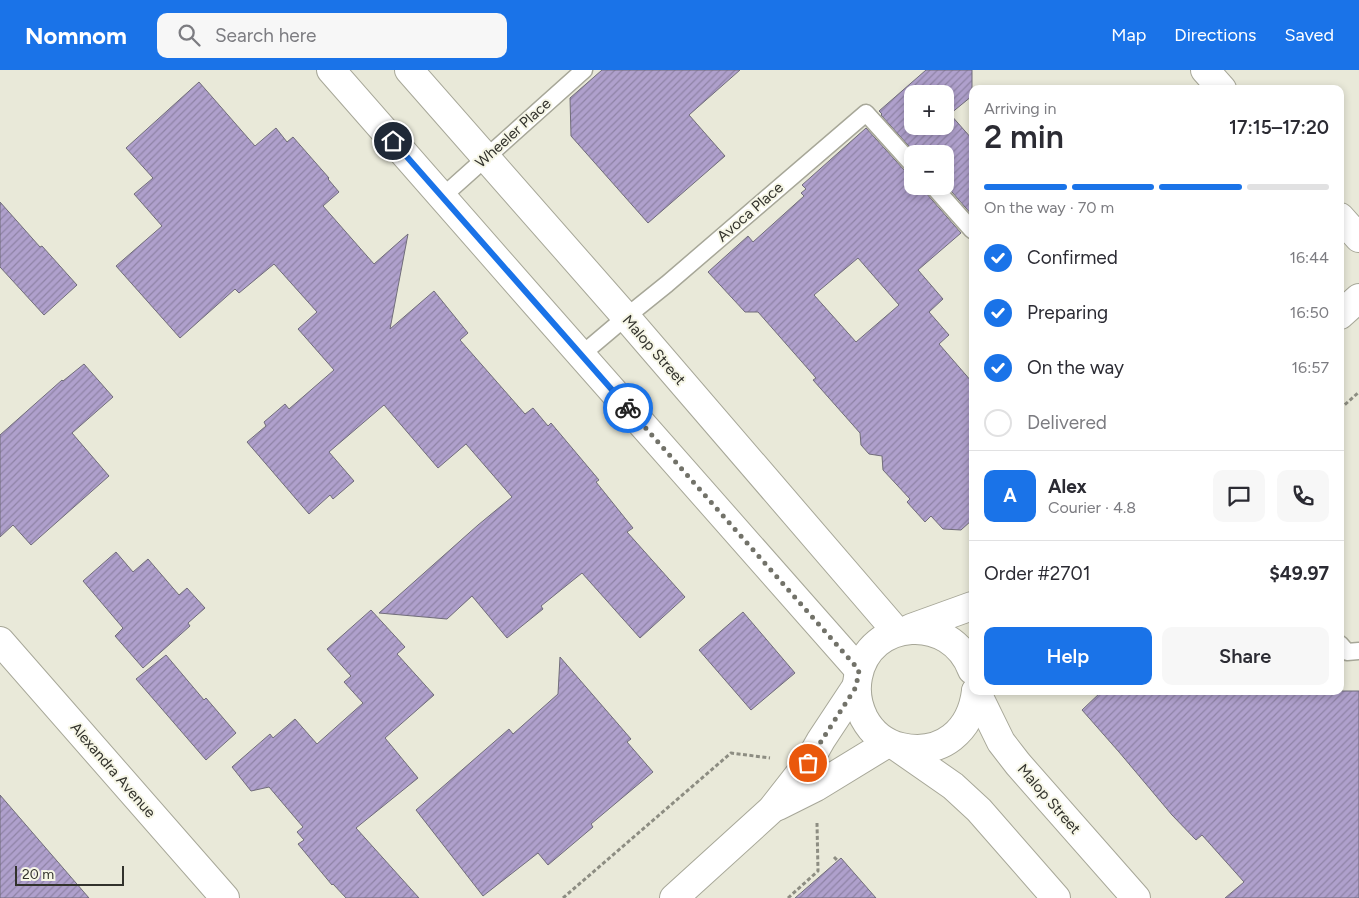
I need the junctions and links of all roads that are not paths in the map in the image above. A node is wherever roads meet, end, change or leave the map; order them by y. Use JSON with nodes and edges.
{"nodes":[{"id":1,"x":331,"y":70,"type":"edge"},
{"id":2,"x":409,"y":70,"type":"edge"},
{"id":3,"x":584,"y":70,"type":"edge"},
{"id":4,"x":1205,"y":70,"type":"edge"},
{"id":5,"x":1218,"y":85,"type":"edge"},
{"id":6,"x":904,"y":155,"type":"edge"},
{"id":7,"x":485,"y":158,"type":"junction"},
{"id":8,"x":940,"y":195,"type":"edge"},
{"id":9,"x":442,"y":197,"type":"junction"},
{"id":10,"x":1344,"y":221,"type":"edge"},
{"id":11,"x":969,"y":227,"type":"edge"},
{"id":12,"x":1359,"y":238,"type":"edge"},
{"id":13,"x":1359,"y":298,"type":"edge"},
{"id":14,"x":1344,"y":311,"type":"edge"},
{"id":15,"x":626,"y":317,"type":"junction"},
{"id":16,"x":581,"y":355,"type":"junction"},
{"id":17,"x":969,"y":607,"type":"edge"},
{"id":18,"x":902,"y":631,"type":"junction"},
{"id":19,"x":0,"y":641,"type":"edge"},
{"id":20,"x":1344,"y":649,"type":"edge"},
{"id":21,"x":1359,"y":652,"type":"edge"},
{"id":22,"x":969,"y":662,"type":"edge"},
{"id":23,"x":857,"y":679,"type":"junction"},
{"id":24,"x":975,"y":695,"type":"edge"},
{"id":25,"x":978,"y":695,"type":"edge"},
{"id":26,"x":892,"y":744,"type":"junction"},
{"id":27,"x":772,"y":809,"type":"junction"},
{"id":28,"x":225,"y":898,"type":"edge"},
{"id":29,"x":674,"y":898,"type":"edge"},
{"id":30,"x":1056,"y":898,"type":"edge"},
{"id":31,"x":1136,"y":898,"type":"edge"}],
"edges":[{"from":1,"to":9,"type":"street"},
{"from":2,"to":7,"type":"street","name":"Malop Street"},
{"from":3,"to":7,"type":"lane","name":"Wheeler Place"},
{"from":4,"to":5,"type":"street"},
{"from":6,"to":15,"type":"lane","name":"Avoca Place"},
{"from":7,"to":9,"type":"lane","name":"Wheeler Place"},
{"from":7,"to":15,"type":"street","name":"Malop Street"},
{"from":8,"to":11,"type":"lane"},
{"from":9,"to":16,"type":"street"},
{"from":10,"to":12,"type":"street"},
{"from":13,"to":14,"type":"street"},
{"from":15,"to":16,"type":"lane","name":"Avoca Place"},
{"from":15,"to":18,"type":"street","name":"Malop Street"},
{"from":16,"to":23,"type":"street"},
{"from":17,"to":18,"type":"street"},
{"from":18,"to":22,"type":"street"},
{"from":18,"to":23,"type":"street"},
{"from":19,"to":28,"type":"street","name":"Alexandra Avenue"},
{"from":20,"to":21,"type":"lane"},
{"from":23,"to":26,"type":"street"},
{"from":23,"to":27,"type":"street"},
{"from":24,"to":26,"type":"street"},
{"from":25,"to":31,"type":"street","name":"Malop Street"},
{"from":26,"to":27,"type":"street"},
{"from":26,"to":30,"type":"street"},
{"from":27,"to":29,"type":"street"}]}
